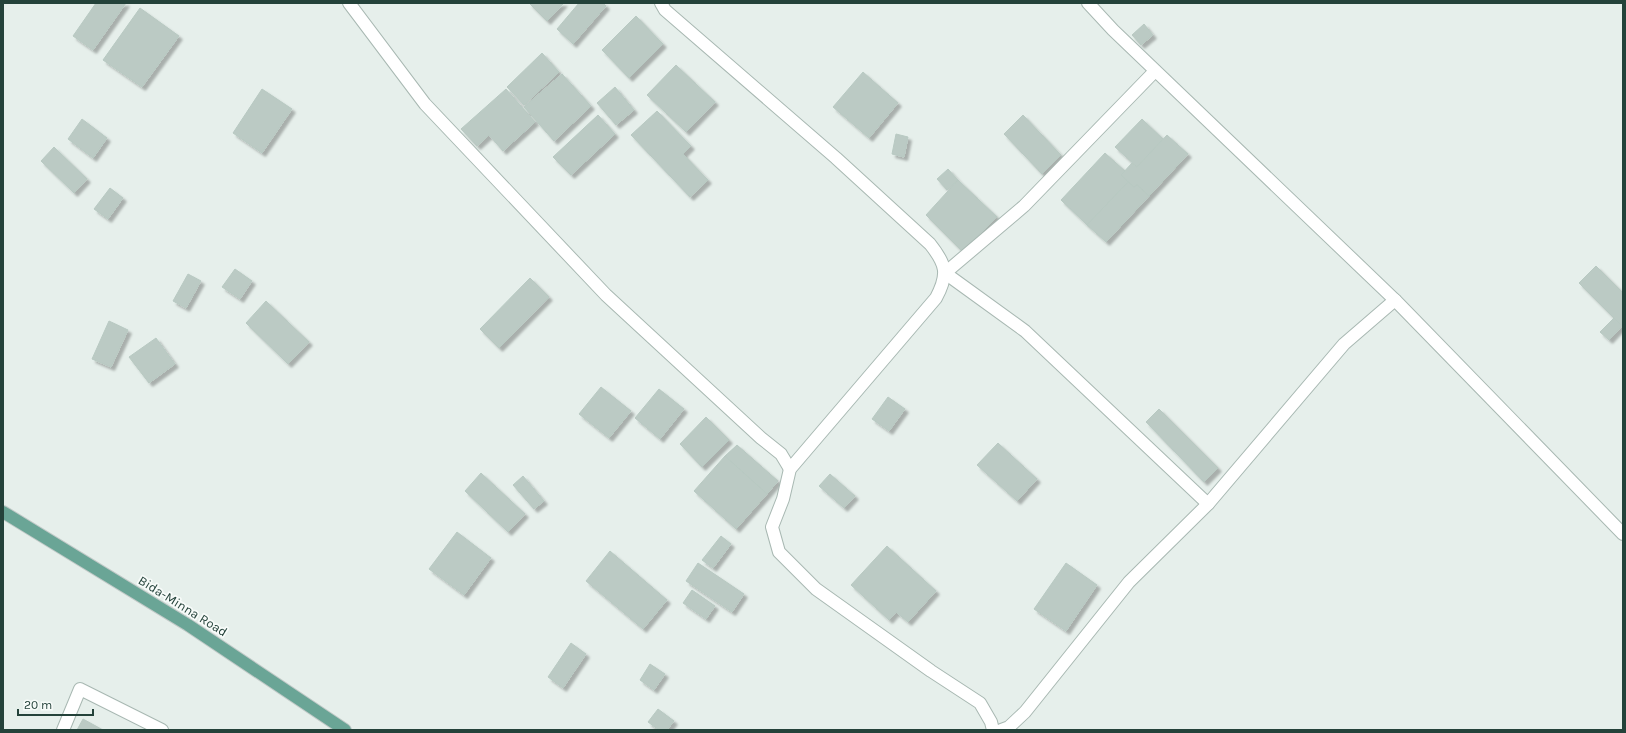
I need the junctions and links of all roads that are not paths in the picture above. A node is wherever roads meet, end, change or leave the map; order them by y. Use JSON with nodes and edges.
{"nodes":[{"id":1,"x":349,"y":3,"type":"edge"},
{"id":2,"x":661,"y":3,"type":"edge"},
{"id":3,"x":1088,"y":3,"type":"edge"},
{"id":4,"x":1155,"y":71,"type":"junction"},
{"id":5,"x":945,"y":273,"type":"junction"},
{"id":6,"x":1395,"y":300,"type":"junction"},
{"id":7,"x":790,"y":469,"type":"junction"},
{"id":8,"x":1208,"y":504,"type":"junction"},
{"id":9,"x":3,"y":512,"type":"edge"},
{"id":10,"x":1623,"y":534,"type":"edge"},
{"id":11,"x":340,"y":729,"type":"edge"},
{"id":12,"x":63,"y":730,"type":"edge"},
{"id":13,"x":162,"y":730,"type":"edge"},
{"id":14,"x":994,"y":730,"type":"edge"},
{"id":15,"x":1001,"y":730,"type":"edge"}],
"edges":[{"from":1,"to":7,"type":"street"},
{"from":2,"to":5,"type":"street"},
{"from":3,"to":4,"type":"street"},
{"from":4,"to":5,"type":"street"},
{"from":4,"to":6,"type":"street"},
{"from":5,"to":7,"type":"street"},
{"from":5,"to":8,"type":"street"},
{"from":6,"to":8,"type":"street"},
{"from":6,"to":10,"type":"street"},
{"from":7,"to":14,"type":"street"},
{"from":8,"to":15,"type":"street"},
{"from":9,"to":11,"type":"main road","name":"Bida-Minna Road"},
{"from":12,"to":13,"type":"street"}]}
